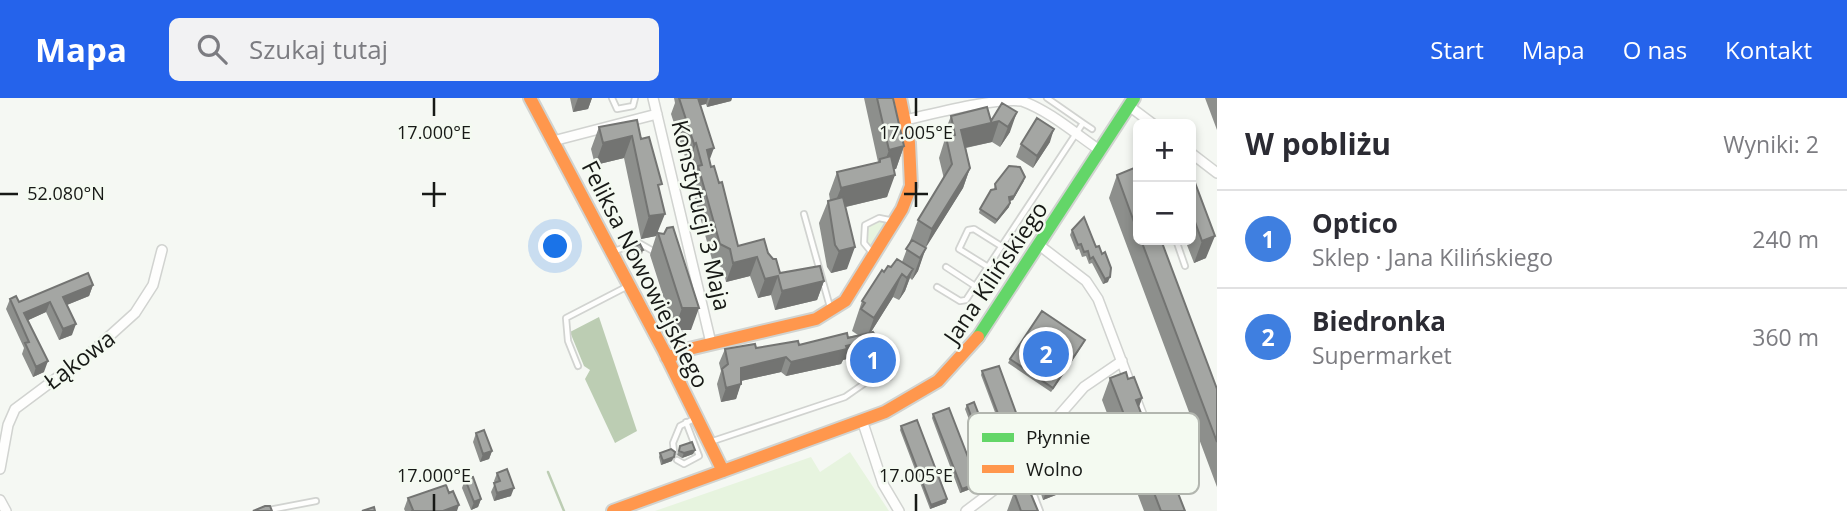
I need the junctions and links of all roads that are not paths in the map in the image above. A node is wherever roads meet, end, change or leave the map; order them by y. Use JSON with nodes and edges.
{"nodes":[{"id":1,"x":530,"y":98,"type":"edge"},
{"id":2,"x":612,"y":98,"type":"edge"},
{"id":3,"x":635,"y":98,"type":"edge"},
{"id":4,"x":653,"y":98,"type":"edge"},
{"id":5,"x":900,"y":98,"type":"edge"},
{"id":6,"x":1047,"y":98,"type":"edge"},
{"id":7,"x":992,"y":99,"type":"edge"},
{"id":8,"x":1131,"y":102,"type":"edge"},
{"id":9,"x":657,"y":114,"type":"junction"},
{"id":10,"x":1148,"y":119,"type":"edge"},
{"id":11,"x":905,"y":120,"type":"junction"},
{"id":12,"x":1083,"y":123,"type":"junction"},
{"id":13,"x":1092,"y":129,"type":"dead end"},
{"id":14,"x":1075,"y":134,"type":"junction"},
{"id":15,"x":553,"y":141,"type":"junction"},
{"id":16,"x":1101,"y":151,"type":"junction"},
{"id":17,"x":1196,"y":157,"type":"edge"},
{"id":18,"x":1217,"y":173,"type":"edge"},
{"id":19,"x":804,"y":214,"type":"dead end"},
{"id":20,"x":895,"y":221,"type":"junction"},
{"id":21,"x":1039,"y":245,"type":"junction"},
{"id":22,"x":1177,"y":245,"type":"edge"},
{"id":23,"x":1001,"y":246,"type":"junction"},
{"id":24,"x":162,"y":250,"type":"dead end"},
{"id":25,"x":612,"y":252,"type":"junction"},
{"id":26,"x":654,"y":252,"type":"dead end"},
{"id":27,"x":874,"y":255,"type":"junction"},
{"id":28,"x":1185,"y":266,"type":"dead end"},
{"id":29,"x":946,"y":267,"type":"dead end"},
{"id":30,"x":988,"y":267,"type":"junction"},
{"id":31,"x":629,"y":285,"type":"junction"},
{"id":32,"x":975,"y":286,"type":"junction"},
{"id":33,"x":937,"y":287,"type":"dead end"},
{"id":34,"x":832,"y":311,"type":"junction"},
{"id":35,"x":680,"y":333,"type":"dead end"},
{"id":36,"x":711,"y":343,"type":"junction"},
{"id":37,"x":684,"y":351,"type":"junction"},
{"id":38,"x":667,"y":358,"type":"junction"},
{"id":39,"x":1122,"y":361,"type":"junction"},
{"id":40,"x":578,"y":366,"type":"dead end"},
{"id":41,"x":889,"y":377,"type":"dead end"},
{"id":42,"x":1062,"y":413,"type":"edge"},
{"id":43,"x":1142,"y":413,"type":"edge"},
{"id":44,"x":691,"y":420,"type":"junction"},
{"id":45,"x":862,"y":420,"type":"junction"},
{"id":46,"x":709,"y":443,"type":"junction"},
{"id":47,"x":674,"y":452,"type":"edge"},
{"id":48,"x":677,"y":460,"type":"edge"},
{"id":49,"x":0,"y":469,"type":"edge"},
{"id":50,"x":723,"y":471,"type":"junction"},
{"id":51,"x":990,"y":494,"type":"edge"},
{"id":52,"x":1034,"y":494,"type":"edge"},
{"id":53,"x":0,"y":500,"type":"edge"},
{"id":54,"x":316,"y":501,"type":"dead end"},
{"id":55,"x":5,"y":511,"type":"edge"},
{"id":56,"x":264,"y":511,"type":"edge"},
{"id":57,"x":613,"y":511,"type":"edge"},
{"id":58,"x":899,"y":511,"type":"edge"},
{"id":59,"x":966,"y":511,"type":"edge"},
{"id":60,"x":1040,"y":511,"type":"edge"}],
"edges":[{"from":1,"to":15,"type":"street","name":"Feliksa Nowowiejskiego"},
{"from":2,"to":3,"type":"lane"},
{"from":4,"to":9,"type":"street"},
{"from":5,"to":11,"type":"street"},
{"from":6,"to":12,"type":"lane"},
{"from":7,"to":11,"type":"street"},
{"from":7,"to":14,"type":"street"},
{"from":8,"to":10,"type":"street"},
{"from":8,"to":16,"type":"street","name":"Jana Kilińskiego"},
{"from":9,"to":15,"type":"street","name":"Konstytucji 3 Maja"},
{"from":9,"to":36,"type":"street","name":"Konstytucji 3 Maja"},
{"from":11,"to":20,"type":"street"},
{"from":12,"to":13,"type":"lane"},
{"from":12,"to":14,"type":"lane"},
{"from":14,"to":16,"type":"street"},
{"from":14,"to":23,"type":"lane"},
{"from":15,"to":25,"type":"street","name":"Feliksa Nowowiejskiego"},
{"from":16,"to":21,"type":"street","name":"Jana Kilińskiego"},
{"from":17,"to":18,"type":"street"},
{"from":19,"to":34,"type":"lane"},
{"from":20,"to":27,"type":"street"},
{"from":20,"to":27,"type":"lane"},
{"from":21,"to":39,"type":"street"},
{"from":21,"to":45,"type":"street","name":"Jana Kilińskiego"},
{"from":22,"to":28,"type":"lane"},
{"from":23,"to":30,"type":"lane"},
{"from":23,"to":30,"type":"lane"},
{"from":24,"to":49,"type":"street","name":"Łąkowa"},
{"from":25,"to":26,"type":"lane"},
{"from":25,"to":31,"type":"street","name":"Feliksa Nowowiejskiego"},
{"from":27,"to":34,"type":"street"},
{"from":29,"to":32,"type":"lane"},
{"from":30,"to":32,"type":"lane"},
{"from":31,"to":38,"type":"street","name":"Feliksa Nowowiejskiego"},
{"from":31,"to":40,"type":"lane"},
{"from":32,"to":33,"type":"lane"},
{"from":34,"to":36,"type":"street"},
{"from":35,"to":37,"type":"lane"},
{"from":36,"to":37,"type":"street","name":"Konstytucji 3 Maja"},
{"from":37,"to":38,"type":"street","name":"Konstytucji 3 Maja"},
{"from":38,"to":44,"type":"street","name":"Feliksa Nowowiejskiego"},
{"from":39,"to":42,"type":"street"},
{"from":39,"to":43,"type":"street"},
{"from":41,"to":46,"type":"lane"},
{"from":44,"to":46,"type":"street","name":"Feliksa Nowowiejskiego"},
{"from":44,"to":47,"type":"lane"},
{"from":44,"to":48,"type":"lane"},
{"from":45,"to":50,"type":"street","name":"Jana Kilińskiego"},
{"from":45,"to":58,"type":"street"},
{"from":46,"to":50,"type":"street","name":"Feliksa Nowowiejskiego"},
{"from":50,"to":57,"type":"street","name":"Jana Kilińskiego"},
{"from":51,"to":59,"type":"street"},
{"from":52,"to":60,"type":"lane"},
{"from":53,"to":55,"type":"street"},
{"from":54,"to":56,"type":"lane"}]}
